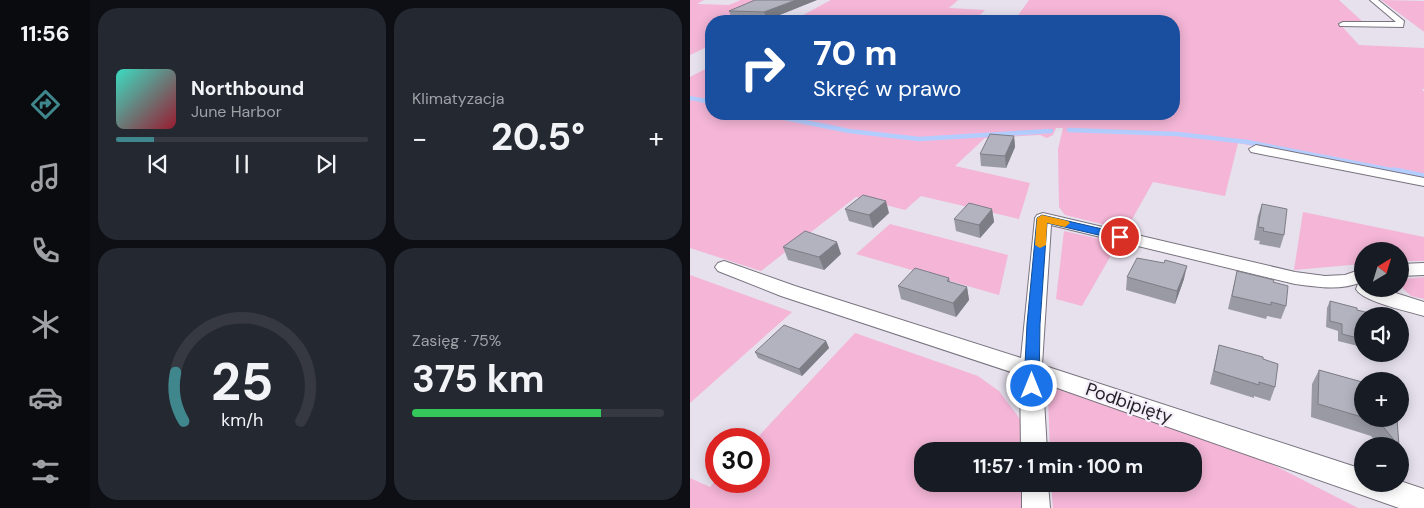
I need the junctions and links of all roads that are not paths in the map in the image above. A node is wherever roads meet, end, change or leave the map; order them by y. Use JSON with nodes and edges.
{"nodes":[{"id":1,"x":1374,"y":0,"type":"edge"},
{"id":2,"x":1343,"y":24,"type":"dead end"},
{"id":3,"x":1256,"y":149,"type":"dead end"},
{"id":4,"x":1424,"y":182,"type":"edge"},
{"id":5,"x":724,"y":267,"type":"dead end"},
{"id":6,"x":1424,"y":269,"type":"edge"},
{"id":7,"x":1409,"y":270,"type":"edge"},
{"id":8,"x":1354,"y":283,"type":"edge"},
{"id":9,"x":1389,"y":298,"type":"edge"},
{"id":10,"x":1424,"y":309,"type":"edge"},
{"id":11,"x":1031,"y":370,"type":"junction"},
{"id":12,"x":1034,"y":442,"type":"edge"},
{"id":13,"x":1354,"y":479,"type":"edge"},
{"id":14,"x":1035,"y":492,"type":"edge"},
{"id":15,"x":1392,"y":492,"type":"edge"},
{"id":16,"x":1424,"y":503,"type":"edge"},
{"id":17,"x":1036,"y":508,"type":"edge"}],
"edges":[{"from":1,"to":2,"type":"street"},
{"from":3,"to":4,"type":"street"},
{"from":5,"to":11,"type":"street","name":"Podbipięty"},
{"from":6,"to":7,"type":"street"},
{"from":8,"to":11,"type":"street"},
{"from":9,"to":10,"type":"street"},
{"from":11,"to":12,"type":"street"},
{"from":11,"to":13,"type":"street","name":"Podbipięty"},
{"from":14,"to":17,"type":"street"},
{"from":15,"to":16,"type":"street"}]}
